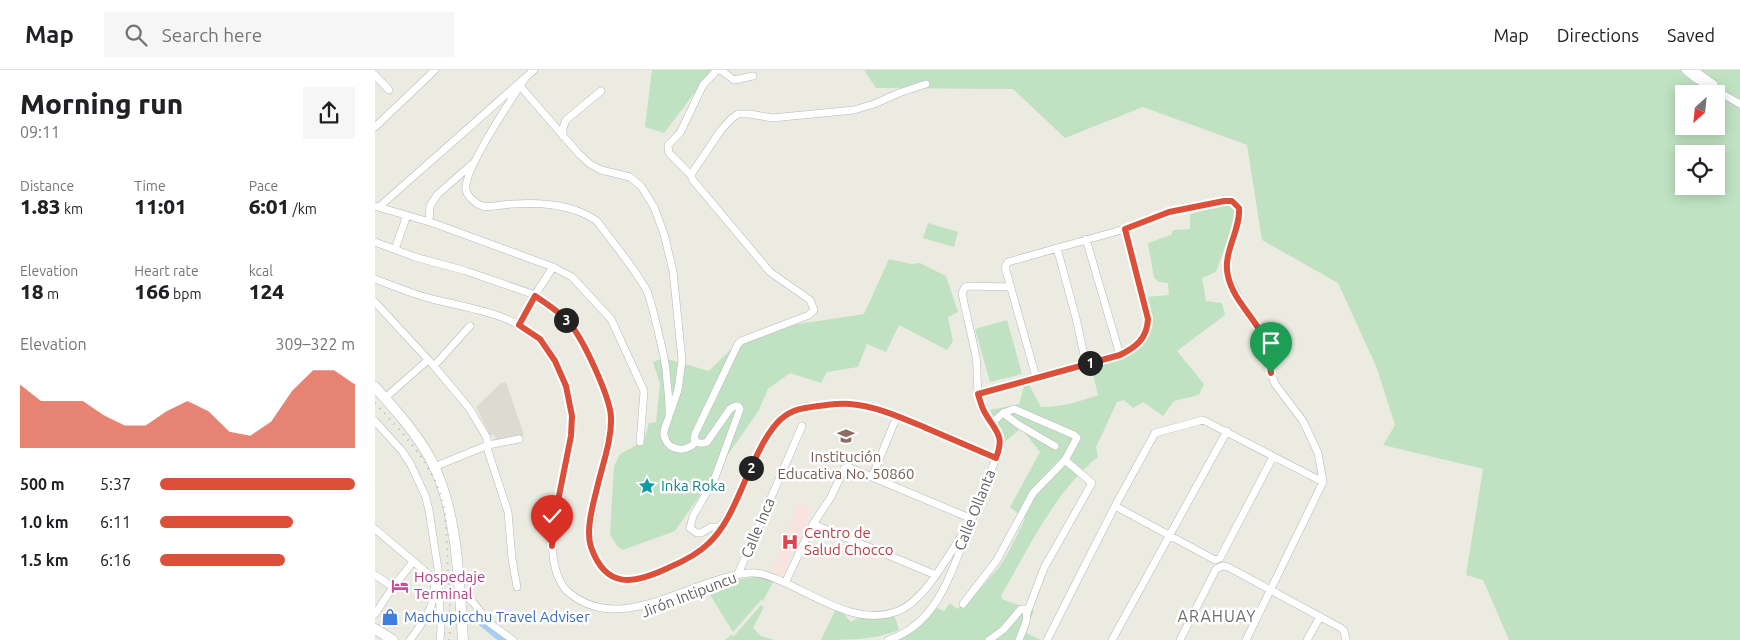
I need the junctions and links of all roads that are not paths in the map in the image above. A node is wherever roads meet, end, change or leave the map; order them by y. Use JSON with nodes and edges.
{"nodes":[{"id":1,"x":434,"y":70,"type":"edge"},
{"id":2,"x":534,"y":70,"type":"edge"},
{"id":3,"x":1685,"y":70,"type":"edge"},
{"id":4,"x":1694,"y":70,"type":"edge"},
{"id":5,"x":375,"y":75,"type":"edge"},
{"id":6,"x":753,"y":76,"type":"dead end"},
{"id":7,"x":526,"y":77,"type":"junction"},
{"id":8,"x":926,"y":84,"type":"dead end"},
{"id":9,"x":520,"y":86,"type":"junction"},
{"id":10,"x":389,"y":90,"type":"dead end"},
{"id":11,"x":601,"y":91,"type":"dead end"},
{"id":12,"x":1730,"y":97,"type":"junction"},
{"id":13,"x":1740,"y":104,"type":"edge"},
{"id":14,"x":375,"y":127,"type":"edge"},
{"id":15,"x":563,"y":136,"type":"junction"},
{"id":16,"x":475,"y":162,"type":"junction"},
{"id":17,"x":692,"y":176,"type":"junction"},
{"id":18,"x":377,"y":207,"type":"edge"},
{"id":19,"x":407,"y":215,"type":"junction"},
{"id":20,"x":429,"y":222,"type":"junction"},
{"id":21,"x":1125,"y":229,"type":"junction"},
{"id":22,"x":1086,"y":239,"type":"junction"},
{"id":23,"x":375,"y":242,"type":"edge"},
{"id":24,"x":1057,"y":248,"type":"junction"},
{"id":25,"x":395,"y":249,"type":"junction"},
{"id":26,"x":553,"y":267,"type":"junction"},
{"id":27,"x":375,"y":279,"type":"edge"},
{"id":28,"x":1011,"y":287,"type":"junction"},
{"id":29,"x":535,"y":296,"type":"junction"},
{"id":30,"x":375,"y":302,"type":"edge"},
{"id":31,"x":519,"y":325,"type":"junction"},
{"id":32,"x":470,"y":326,"type":"dead end"},
{"id":33,"x":1120,"y":355,"type":"junction"},
{"id":34,"x":431,"y":363,"type":"junction"},
{"id":35,"x":1086,"y":364,"type":"junction"},
{"id":36,"x":1036,"y":377,"type":"junction"},
{"id":37,"x":375,"y":387,"type":"edge"},
{"id":38,"x":978,"y":394,"type":"junction"},
{"id":39,"x":385,"y":398,"type":"junction"},
{"id":40,"x":1003,"y":413,"type":"junction"},
{"id":41,"x":897,"y":416,"type":"junction"},
{"id":42,"x":669,"y":417,"type":"junction"},
{"id":43,"x":375,"y":421,"type":"edge"},
{"id":44,"x":992,"y":423,"type":"junction"},
{"id":45,"x":803,"y":426,"type":"dead end"},
{"id":46,"x":1227,"y":431,"type":"junction"},
{"id":47,"x":519,"y":439,"type":"dead end"},
{"id":48,"x":640,"y":442,"type":"dead end"},
{"id":49,"x":696,"y":442,"type":"junction"},
{"id":50,"x":488,"y":445,"type":"junction"},
{"id":51,"x":1055,"y":446,"type":"dead end"},
{"id":52,"x":1273,"y":457,"type":"junction"},
{"id":53,"x":996,"y":458,"type":"junction"},
{"id":54,"x":1065,"y":460,"type":"junction"},
{"id":55,"x":434,"y":467,"type":"junction"},
{"id":56,"x":872,"y":477,"type":"junction"},
{"id":57,"x":1323,"y":482,"type":"junction"},
{"id":58,"x":1115,"y":506,"type":"junction"},
{"id":59,"x":972,"y":519,"type":"junction"},
{"id":60,"x":813,"y":524,"type":"junction"},
{"id":61,"x":721,"y":527,"type":"junction"},
{"id":62,"x":375,"y":528,"type":"edge"},
{"id":63,"x":1170,"y":534,"type":"junction"},
{"id":64,"x":413,"y":562,"type":"junction"},
{"id":65,"x":738,"y":574,"type":"junction"},
{"id":66,"x":375,"y":575,"type":"edge"},
{"id":67,"x":936,"y":575,"type":"junction"},
{"id":68,"x":433,"y":578,"type":"junction"},
{"id":69,"x":785,"y":583,"type":"junction"},
{"id":70,"x":393,"y":587,"type":"junction"},
{"id":71,"x":517,"y":587,"type":"dead end"},
{"id":72,"x":459,"y":589,"type":"junction"},
{"id":73,"x":1270,"y":590,"type":"junction"},
{"id":74,"x":439,"y":592,"type":"junction"},
{"id":75,"x":963,"y":604,"type":"dead end"},
{"id":76,"x":653,"y":611,"type":"dead end"},
{"id":77,"x":595,"y":613,"type":"dead end"},
{"id":78,"x":1027,"y":613,"type":"junction"},
{"id":79,"x":375,"y":614,"type":"edge"},
{"id":80,"x":1320,"y":617,"type":"junction"},
{"id":81,"x":375,"y":628,"type":"edge"},
{"id":82,"x":393,"y":640,"type":"edge"},
{"id":83,"x":410,"y":640,"type":"edge"},
{"id":84,"x":440,"y":640,"type":"edge"},
{"id":85,"x":463,"y":640,"type":"edge"},
{"id":86,"x":513,"y":640,"type":"edge"},
{"id":87,"x":888,"y":640,"type":"edge"},
{"id":88,"x":989,"y":640,"type":"edge"},
{"id":89,"x":1019,"y":640,"type":"edge"},
{"id":90,"x":1047,"y":640,"type":"edge"},
{"id":91,"x":1112,"y":640,"type":"edge"},
{"id":92,"x":1180,"y":640,"type":"edge"},
{"id":93,"x":1246,"y":640,"type":"edge"},
{"id":94,"x":1307,"y":640,"type":"edge"},
{"id":95,"x":1346,"y":640,"type":"edge"}],
"edges":[{"from":1,"to":14,"type":"street"},
{"from":2,"to":7,"type":"street"},
{"from":3,"to":12,"type":"street"},
{"from":4,"to":12,"type":"street"},
{"from":5,"to":10,"type":"street"},
{"from":6,"to":17,"type":"street"},
{"from":7,"to":9,"type":"street"},
{"from":7,"to":18,"type":"street"},
{"from":8,"to":17,"type":"street"},
{"from":9,"to":15,"type":"street"},
{"from":9,"to":16,"type":"street"},
{"from":11,"to":15,"type":"street"},
{"from":12,"to":13,"type":"street"},
{"from":15,"to":42,"type":"street"},
{"from":16,"to":20,"type":"street"},
{"from":16,"to":42,"type":"street"},
{"from":17,"to":49,"type":"street"},
{"from":18,"to":19,"type":"street"},
{"from":19,"to":20,"type":"street"},
{"from":19,"to":25,"type":"street"},
{"from":20,"to":26,"type":"street"},
{"from":21,"to":22,"type":"street"},
{"from":21,"to":33,"type":"street"},
{"from":21,"to":57,"type":"street"},
{"from":22,"to":24,"type":"street"},
{"from":22,"to":33,"type":"street"},
{"from":23,"to":25,"type":"street"},
{"from":24,"to":28,"type":"street"},
{"from":24,"to":35,"type":"street"},
{"from":25,"to":29,"type":"street"},
{"from":26,"to":29,"type":"street"},
{"from":26,"to":48,"type":"street"},
{"from":27,"to":31,"type":"street"},
{"from":28,"to":36,"type":"street"},
{"from":28,"to":38,"type":"street","name":"Calle Ollanta"},
{"from":29,"to":31,"type":"street"},
{"from":29,"to":61,"type":"street"},
{"from":30,"to":34,"type":"street"},
{"from":31,"to":77,"type":"street"},
{"from":32,"to":34,"type":"street"},
{"from":33,"to":35,"type":"street"},
{"from":34,"to":39,"type":"street"},
{"from":34,"to":50,"type":"street"},
{"from":35,"to":36,"type":"street"},
{"from":36,"to":38,"type":"street"},
{"from":37,"to":39,"type":"street"},
{"from":38,"to":44,"type":"street","name":"Calle Ollanta"},
{"from":39,"to":55,"type":"street"},
{"from":40,"to":44,"type":"street"},
{"from":40,"to":51,"type":"street"},
{"from":40,"to":54,"type":"street"},
{"from":41,"to":53,"type":"street"},
{"from":41,"to":56,"type":"street"},
{"from":41,"to":61,"type":"street"},
{"from":42,"to":49,"type":"street"},
{"from":43,"to":74,"type":"street"},
{"from":44,"to":53,"type":"street","name":"Calle Ollanta"},
{"from":45,"to":65,"type":"street","name":"Calle Inca"},
{"from":46,"to":52,"type":"street"},
{"from":46,"to":58,"type":"street"},
{"from":46,"to":63,"type":"street"},
{"from":47,"to":50,"type":"street"},
{"from":49,"to":61,"type":"street"},
{"from":50,"to":55,"type":"street"},
{"from":50,"to":71,"type":"street"},
{"from":52,"to":57,"type":"street"},
{"from":52,"to":63,"type":"street"},
{"from":53,"to":59,"type":"street","name":"Calle Ollanta"},
{"from":54,"to":75,"type":"street"},
{"from":54,"to":78,"type":"street"},
{"from":55,"to":72,"type":"street"},
{"from":56,"to":59,"type":"street"},
{"from":56,"to":60,"type":"street"},
{"from":57,"to":73,"type":"street"},
{"from":58,"to":63,"type":"street"},
{"from":58,"to":90,"type":"street"},
{"from":59,"to":67,"type":"street","name":"Jirón Intipuncu"},
{"from":59,"to":87,"type":"street","name":"Calle Ollanta"},
{"from":60,"to":67,"type":"street"},
{"from":60,"to":69,"type":"street"},
{"from":62,"to":64,"type":"street"},
{"from":63,"to":91,"type":"street"},
{"from":64,"to":68,"type":"street"},
{"from":64,"to":70,"type":"street"},
{"from":65,"to":69,"type":"street","name":"Jirón Intipuncu"},
{"from":65,"to":76,"type":"street","name":"Jirón Intipuncu"},
{"from":66,"to":70,"type":"street"},
{"from":67,"to":69,"type":"street","name":"Jirón Intipuncu"},
{"from":68,"to":74,"type":"street"},
{"from":68,"to":83,"type":"street"},
{"from":70,"to":79,"type":"street"},
{"from":72,"to":85,"type":"street"},
{"from":72,"to":86,"type":"street"},
{"from":73,"to":80,"type":"street"},
{"from":73,"to":92,"type":"street"},
{"from":73,"to":93,"type":"street"},
{"from":74,"to":84,"type":"street"},
{"from":78,"to":88,"type":"street"},
{"from":78,"to":89,"type":"street"},
{"from":80,"to":94,"type":"street"},
{"from":80,"to":95,"type":"street"},
{"from":81,"to":82,"type":"street"}]}
